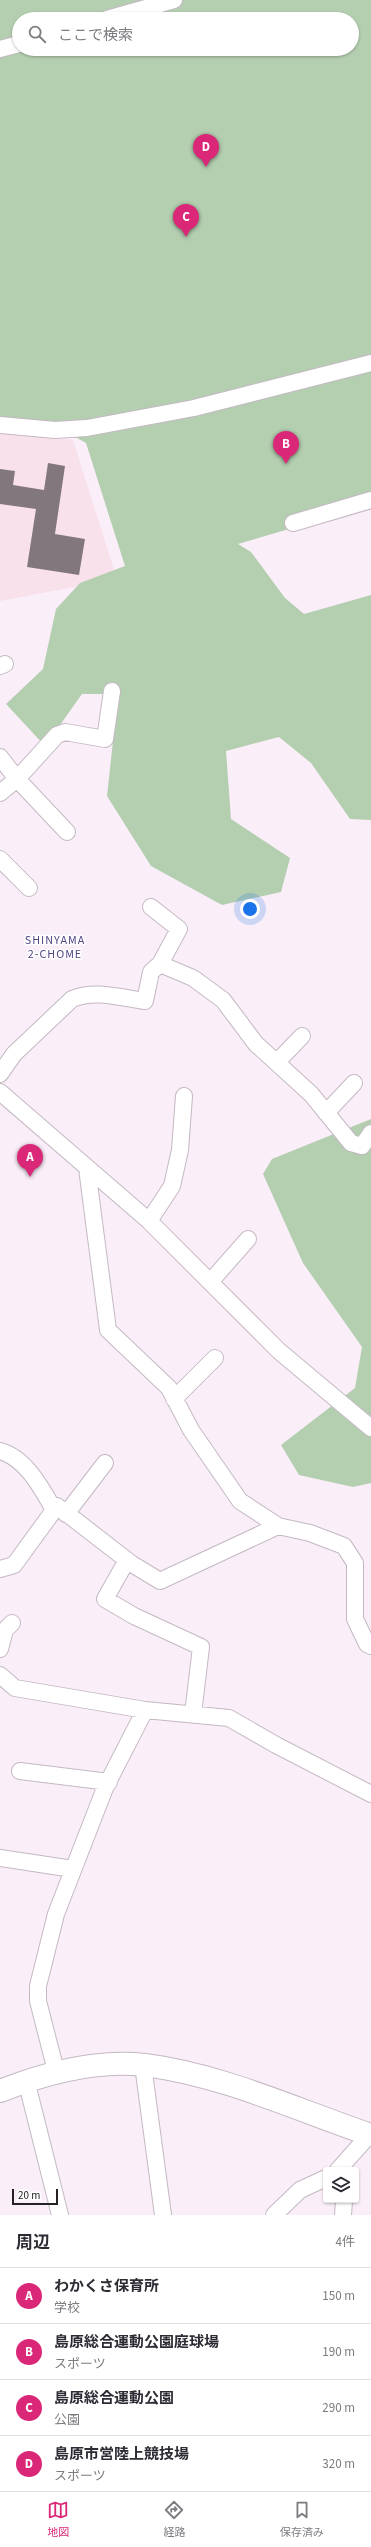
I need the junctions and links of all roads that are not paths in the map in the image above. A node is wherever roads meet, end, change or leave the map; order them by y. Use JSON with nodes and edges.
{"nodes":[{"id":1,"x":174,"y":0,"type":"edge"},
{"id":2,"x":132,"y":12,"type":"edge"},
{"id":3,"x":12,"y":46,"type":"edge"},
{"id":4,"x":0,"y":49,"type":"edge"},
{"id":5,"x":371,"y":363,"type":"edge"},
{"id":6,"x":0,"y":425,"type":"edge"},
{"id":7,"x":371,"y":500,"type":"edge"},
{"id":8,"x":292,"y":523,"type":"dead end"},
{"id":9,"x":112,"y":691,"type":"dead end"},
{"id":10,"x":0,"y":757,"type":"edge"},
{"id":11,"x":16,"y":779,"type":"junction"},
{"id":12,"x":0,"y":793,"type":"edge"},
{"id":13,"x":66,"y":832,"type":"dead end"},
{"id":14,"x":0,"y":859,"type":"edge"},
{"id":15,"x":28,"y":888,"type":"dead end"},
{"id":16,"x":151,"y":907,"type":"dead end"},
{"id":17,"x":160,"y":964,"type":"junction"},
{"id":18,"x":302,"y":1036,"type":"dead end"},
{"id":19,"x":277,"y":1062,"type":"junction"},
{"id":20,"x":0,"y":1074,"type":"edge"},
{"id":21,"x":354,"y":1083,"type":"dead end"},
{"id":22,"x":0,"y":1092,"type":"edge"},
{"id":23,"x":184,"y":1096,"type":"dead end"},
{"id":24,"x":326,"y":1113,"type":"junction"},
{"id":25,"x":371,"y":1133,"type":"edge"},
{"id":26,"x":87,"y":1168,"type":"junction"},
{"id":27,"x":149,"y":1221,"type":"junction"},
{"id":28,"x":248,"y":1239,"type":"dead end"},
{"id":29,"x":211,"y":1281,"type":"junction"},
{"id":30,"x":214,"y":1358,"type":"dead end"},
{"id":31,"x":174,"y":1399,"type":"junction"},
{"id":32,"x":371,"y":1428,"type":"edge"},
{"id":33,"x":0,"y":1451,"type":"edge"},
{"id":34,"x":105,"y":1463,"type":"dead end"},
{"id":35,"x":60,"y":1512,"type":"junction"},
{"id":36,"x":278,"y":1526,"type":"junction"},
{"id":37,"x":127,"y":1560,"type":"junction"},
{"id":38,"x":0,"y":1569,"type":"edge"},
{"id":39,"x":12,"y":1623,"type":"dead end"},
{"id":40,"x":371,"y":1646,"type":"edge"},
{"id":41,"x":0,"y":1649,"type":"edge"},
{"id":42,"x":0,"y":1676,"type":"edge"},
{"id":43,"x":145,"y":1710,"type":"junction"},
{"id":44,"x":193,"y":1714,"type":"junction"},
{"id":45,"x":20,"y":1771,"type":"dead end"},
{"id":46,"x":108,"y":1782,"type":"junction"},
{"id":47,"x":371,"y":1794,"type":"edge"},
{"id":48,"x":0,"y":1858,"type":"edge"},
{"id":49,"x":72,"y":1869,"type":"junction"},
{"id":50,"x":144,"y":2065,"type":"junction"},
{"id":51,"x":56,"y":2071,"type":"junction"},
{"id":52,"x":26,"y":2080,"type":"junction"},
{"id":53,"x":0,"y":2091,"type":"edge"},
{"id":54,"x":370,"y":2134,"type":"edge"},
{"id":55,"x":341,"y":2167,"type":"edge"},
{"id":56,"x":323,"y":2179,"type":"edge"},
{"id":57,"x":60,"y":2215,"type":"edge"},
{"id":58,"x":163,"y":2215,"type":"edge"},
{"id":59,"x":274,"y":2215,"type":"edge"}],
"edges":[{"from":1,"to":2,"type":"street"},
{"from":3,"to":4,"type":"street"},
{"from":5,"to":6,"type":"street"},
{"from":7,"to":8,"type":"street"},
{"from":9,"to":11,"type":"street"},
{"from":10,"to":11,"type":"street"},
{"from":11,"to":12,"type":"street"},
{"from":11,"to":13,"type":"street"},
{"from":14,"to":15,"type":"street"},
{"from":16,"to":17,"type":"street"},
{"from":17,"to":19,"type":"street"},
{"from":17,"to":20,"type":"street"},
{"from":18,"to":19,"type":"street"},
{"from":19,"to":24,"type":"street"},
{"from":21,"to":24,"type":"street"},
{"from":22,"to":26,"type":"street"},
{"from":23,"to":27,"type":"street"},
{"from":24,"to":25,"type":"street"},
{"from":26,"to":27,"type":"street"},
{"from":26,"to":31,"type":"street"},
{"from":27,"to":29,"type":"street"},
{"from":28,"to":29,"type":"street"},
{"from":29,"to":32,"type":"street"},
{"from":30,"to":31,"type":"street"},
{"from":31,"to":36,"type":"street"},
{"from":33,"to":35,"type":"street"},
{"from":34,"to":35,"type":"street"},
{"from":35,"to":37,"type":"street"},
{"from":35,"to":38,"type":"street"},
{"from":36,"to":37,"type":"street"},
{"from":36,"to":40,"type":"street"},
{"from":37,"to":44,"type":"street"},
{"from":39,"to":41,"type":"street"},
{"from":42,"to":43,"type":"street"},
{"from":43,"to":44,"type":"street"},
{"from":43,"to":46,"type":"street"},
{"from":44,"to":47,"type":"street"},
{"from":45,"to":46,"type":"street"},
{"from":46,"to":49,"type":"street"},
{"from":48,"to":49,"type":"street"},
{"from":49,"to":51,"type":"street"},
{"from":50,"to":51,"type":"street"},
{"from":50,"to":54,"type":"street"},
{"from":50,"to":58,"type":"street"},
{"from":51,"to":52,"type":"street"},
{"from":52,"to":53,"type":"street"},
{"from":52,"to":57,"type":"street"},
{"from":54,"to":55,"type":"street"},
{"from":56,"to":59,"type":"street"}]}
